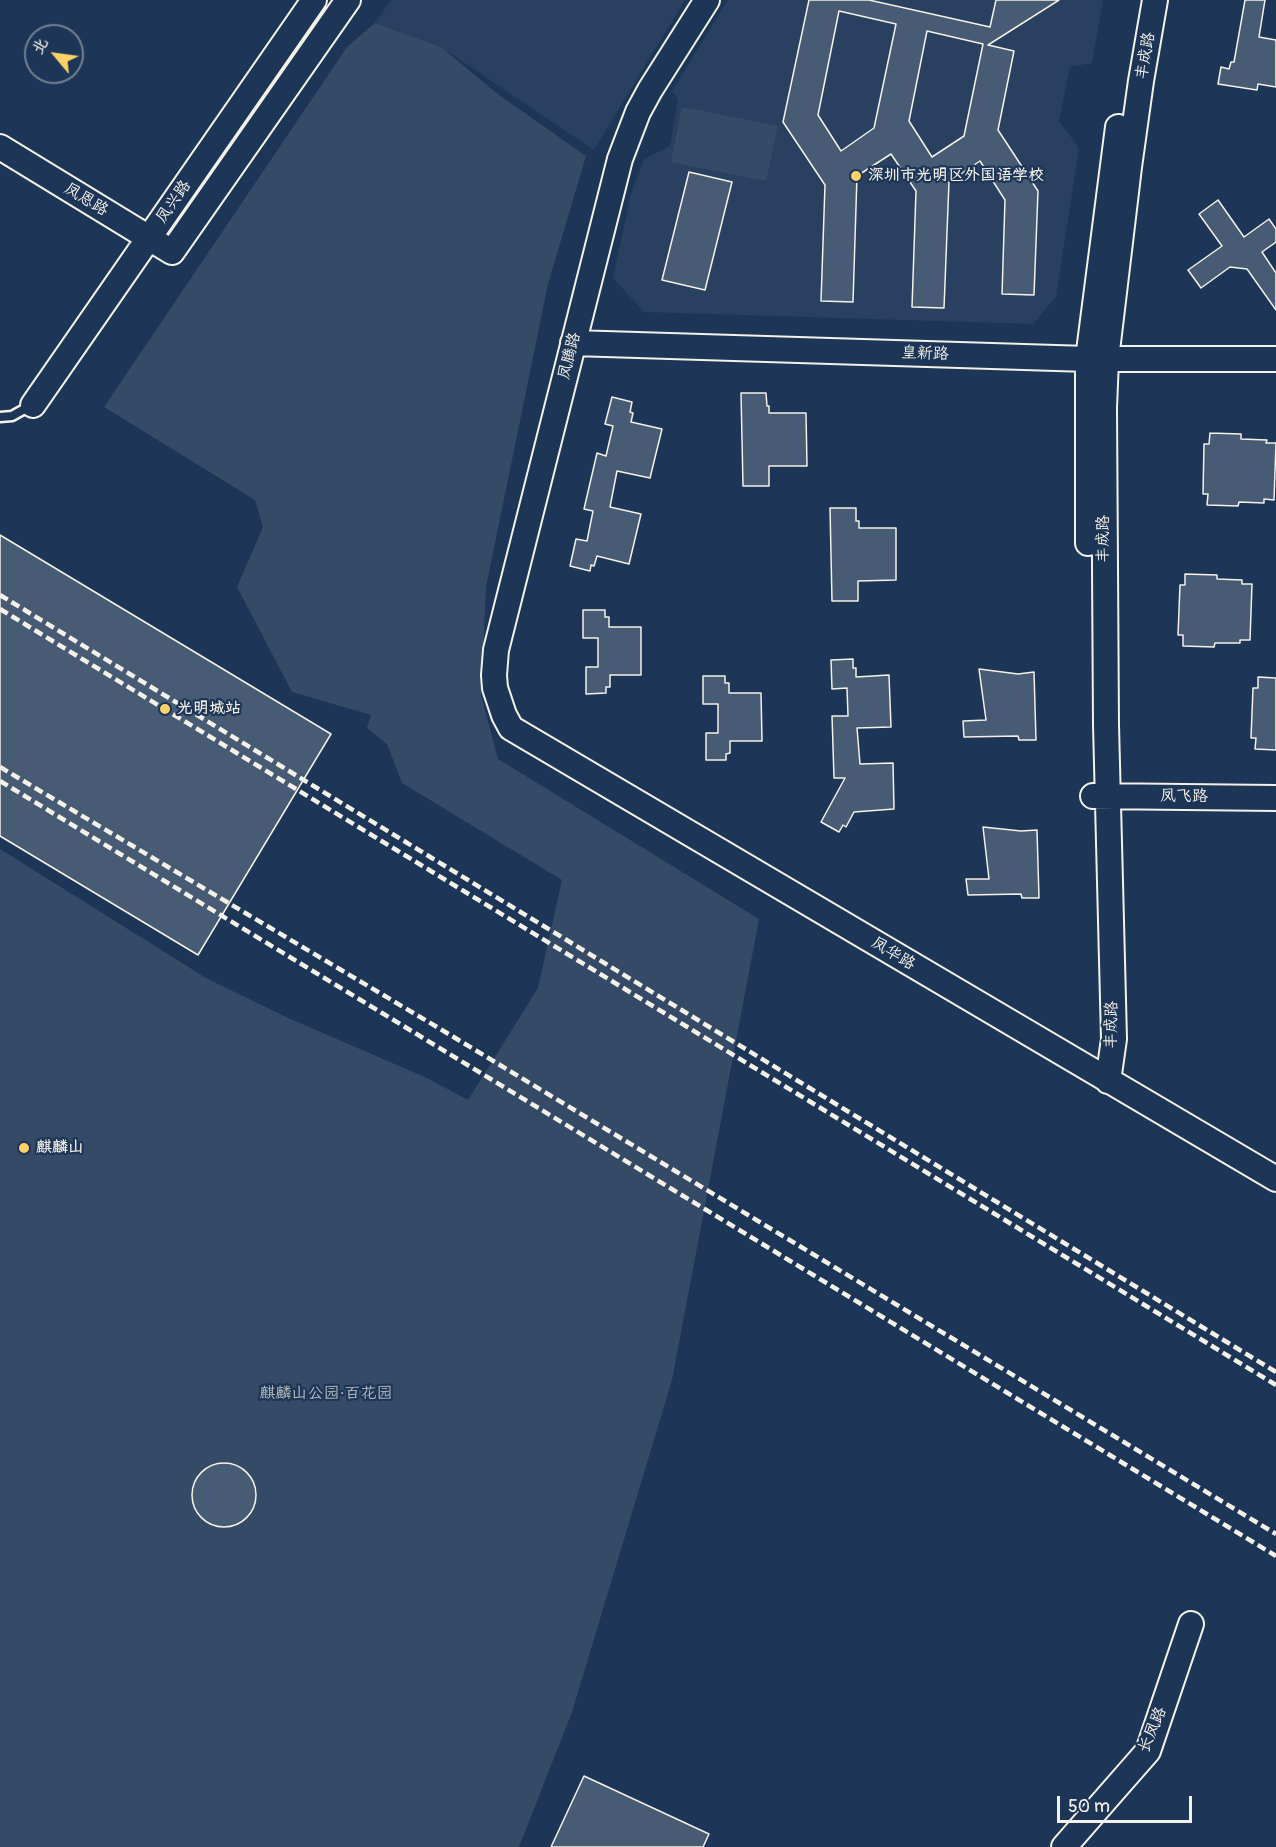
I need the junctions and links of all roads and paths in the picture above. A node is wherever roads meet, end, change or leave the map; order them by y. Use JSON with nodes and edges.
{"nodes":[{"id":1,"x":314,"y":0,"type":"edge"},
{"id":2,"x":348,"y":0,"type":"edge"},
{"id":3,"x":707,"y":0,"type":"edge"},
{"id":4,"x":1138,"y":0,"type":"edge"},
{"id":5,"x":1155,"y":0,"type":"edge"},
{"id":6,"x":0,"y":147,"type":"edge"},
{"id":7,"x":149,"y":238,"type":"junction"},
{"id":8,"x":172,"y":252,"type":"joint"},
{"id":9,"x":573,"y":343,"type":"junction"},
{"id":10,"x":1097,"y":359,"type":"junction"},
{"id":11,"x":1276,"y":359,"type":"edge"},
{"id":12,"x":33,"y":405,"type":"joint"},
{"id":13,"x":0,"y":417,"type":"edge"},
{"id":14,"x":511,"y":728,"type":"joint"},
{"id":15,"x":1100,"y":796,"type":"junction"},
{"id":16,"x":1276,"y":798,"type":"edge"},
{"id":17,"x":1100,"y":1076,"type":"junction"},
{"id":18,"x":1276,"y":1179,"type":"edge"},
{"id":19,"x":1191,"y":1624,"type":"dead end"},
{"id":20,"x":1064,"y":1847,"type":"edge"}],
"edges":[{"from":1,"to":7,"type":"street","name":"凤兴路"},
{"from":2,"to":8,"type":"street","name":"凤兴路"},
{"from":3,"to":9,"type":"street","name":"凤腾路"},
{"from":4,"to":10,"type":"street","name":"丰成路"},
{"from":5,"to":10,"type":"street","name":"丰成路"},
{"from":6,"to":7,"type":"street","name":"凤恩路"},
{"from":7,"to":8,"type":"street","name":"凤恩路"},
{"from":7,"to":12,"type":"street","name":"凤兴路"},
{"from":9,"to":10,"type":"street","name":"皇新路"},
{"from":9,"to":14,"type":"street","name":"凤腾路"},
{"from":10,"to":11,"type":"street","name":"皇新路"},
{"from":10,"to":15,"type":"street","name":"丰成路"},
{"from":12,"to":13,"type":"lane"},
{"from":14,"to":17,"type":"street","name":"凤华路"},
{"from":15,"to":16,"type":"street","name":"凤飞路"},
{"from":15,"to":17,"type":"street","name":"丰成路"},
{"from":17,"to":18,"type":"street","name":"凤华路"},
{"from":19,"to":20,"type":"street","name":"长凤路"}]}
